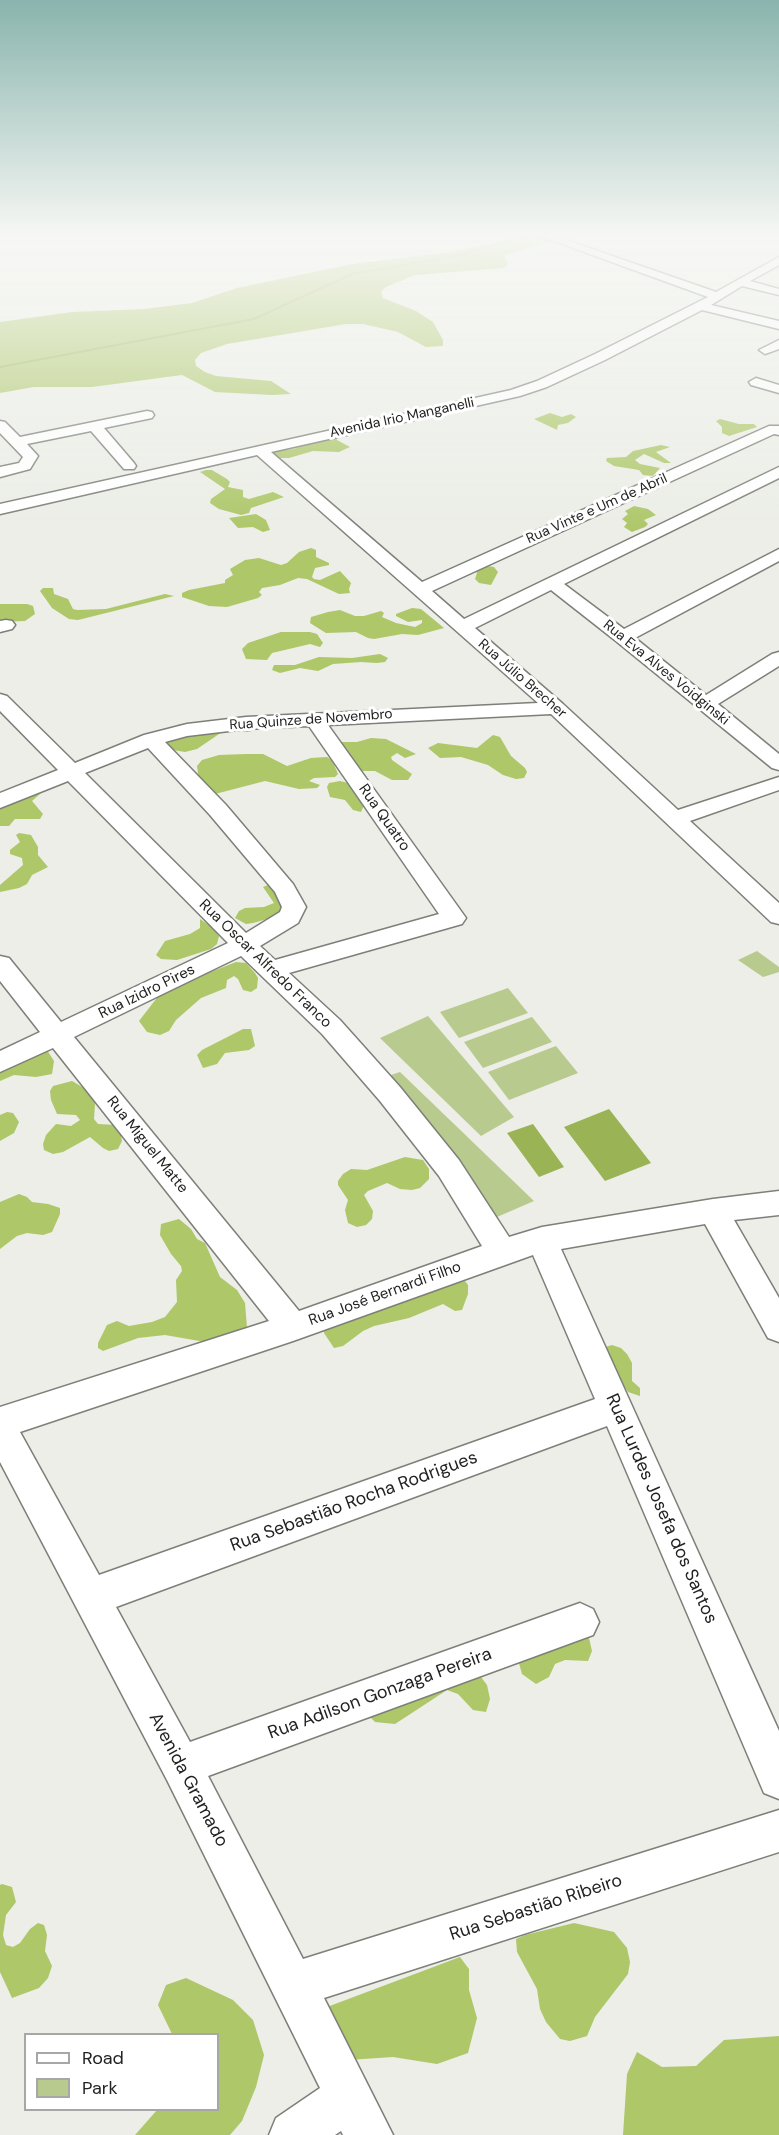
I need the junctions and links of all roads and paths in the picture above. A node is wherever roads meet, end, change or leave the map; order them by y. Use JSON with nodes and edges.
{"nodes":[{"id":1,"x":647,"y":333,"type":"edge"},
{"id":2,"x":779,"y":344,"type":"edge"},
{"id":3,"x":779,"y":354,"type":"edge"},
{"id":4,"x":756,"y":382,"type":"dead end"},
{"id":5,"x":779,"y":388,"type":"edge"},
{"id":6,"x":147,"y":415,"type":"dead end"},
{"id":7,"x":0,"y":425,"type":"edge"},
{"id":8,"x":94,"y":426,"type":"junction"},
{"id":9,"x":776,"y":430,"type":"edge"},
{"id":10,"x":16,"y":442,"type":"junction"},
{"id":11,"x":260,"y":450,"type":"junction"},
{"id":12,"x":25,"y":466,"type":"junction"},
{"id":13,"x":129,"y":466,"type":"dead end"},
{"id":14,"x":0,"y":472,"type":"edge"},
{"id":15,"x":779,"y":472,"type":"edge"},
{"id":16,"x":53,"y":496,"type":"junction"},
{"id":17,"x":0,"y":509,"type":"edge"},
{"id":18,"x":779,"y":554,"type":"edge"},
{"id":19,"x":551,"y":582,"type":"junction"},
{"id":20,"x":421,"y":589,"type":"junction"},
{"id":21,"x":462,"y":627,"type":"junction"},
{"id":22,"x":623,"y":637,"type":"junction"},
{"id":23,"x":779,"y":658,"type":"edge"},
{"id":24,"x":0,"y":700,"type":"edge"},
{"id":25,"x":704,"y":704,"type":"junction"},
{"id":26,"x":556,"y":708,"type":"junction"},
{"id":27,"x":314,"y":719,"type":"junction"},
{"id":28,"x":150,"y":739,"type":"junction"},
{"id":29,"x":779,"y":764,"type":"edge"},
{"id":30,"x":73,"y":772,"type":"junction"},
{"id":31,"x":779,"y":783,"type":"edge"},
{"id":32,"x":0,"y":801,"type":"edge"},
{"id":33,"x":673,"y":819,"type":"junction"},
{"id":34,"x":779,"y":916,"type":"edge"},
{"id":35,"x":244,"y":945,"type":"junction"},
{"id":36,"x":0,"y":964,"type":"edge"},
{"id":37,"x":271,"y":969,"type":"junction"},
{"id":38,"x":58,"y":1036,"type":"junction"},
{"id":39,"x":0,"y":1062,"type":"edge"},
{"id":40,"x":779,"y":1203,"type":"edge"},
{"id":41,"x":713,"y":1212,"type":"junction"},
{"id":42,"x":542,"y":1240,"type":"junction"},
{"id":43,"x":502,"y":1251,"type":"junction"},
{"id":44,"x":293,"y":1327,"type":"junction"},
{"id":45,"x":779,"y":1328,"type":"edge"},
{"id":46,"x":617,"y":1407,"type":"junction"},
{"id":47,"x":0,"y":1423,"type":"edge"},
{"id":48,"x":0,"y":1428,"type":"edge"},
{"id":49,"x":91,"y":1597,"type":"junction"},
{"id":50,"x":580,"y":1622,"type":"dead end"},
{"id":51,"x":181,"y":1766,"type":"junction"},
{"id":52,"x":779,"y":1778,"type":"edge"},
{"id":53,"x":779,"y":1831,"type":"edge"},
{"id":54,"x":293,"y":1984,"type":"junction"},
{"id":55,"x":359,"y":2116,"type":"edge"},
{"id":56,"x":293,"y":2135,"type":"edge"}],
"edges":[{"from":1,"to":11,"type":"street","name":"Avenida Irio Manganelli"},
{"from":2,"to":3,"type":"street"},
{"from":4,"to":5,"type":"street"},
{"from":6,"to":8,"type":"street"},
{"from":7,"to":10,"type":"street"},
{"from":8,"to":10,"type":"street"},
{"from":8,"to":13,"type":"street"},
{"from":9,"to":20,"type":"street","name":"Rua Vinte e Um de Abril"},
{"from":10,"to":12,"type":"street"},
{"from":11,"to":16,"type":"street","name":"Avenida Irio Manganelli"},
{"from":11,"to":20,"type":"street","name":"Rua Júlio Brecher"},
{"from":12,"to":14,"type":"street"},
{"from":12,"to":16,"type":"street"},
{"from":15,"to":19,"type":"street"},
{"from":16,"to":17,"type":"street","name":"Avenida Irio Manganelli"},
{"from":18,"to":22,"type":"street"},
{"from":19,"to":21,"type":"street"},
{"from":19,"to":22,"type":"street","name":"Rua Eva Alves Voidginski"},
{"from":20,"to":21,"type":"street","name":"Rua Júlio Brecher"},
{"from":21,"to":26,"type":"street","name":"Rua Júlio Brecher"},
{"from":22,"to":25,"type":"street","name":"Rua Eva Alves Voidginski"},
{"from":23,"to":25,"type":"street"},
{"from":24,"to":30,"type":"street","name":"Rua Oscar Alfredo Franco"},
{"from":25,"to":29,"type":"street","name":"Rua Eva Alves Voidginski"},
{"from":26,"to":27,"type":"street","name":"Rua Quinze de Novembro"},
{"from":26,"to":33,"type":"street","name":"Rua Júlio Brecher"},
{"from":27,"to":28,"type":"street","name":"Rua Quinze de Novembro"},
{"from":27,"to":37,"type":"street","name":"Rua Quatro"},
{"from":28,"to":30,"type":"street","name":"Rua Quinze de Novembro"},
{"from":28,"to":35,"type":"street","name":"Rua Izidro Pires"},
{"from":30,"to":32,"type":"street","name":"Rua Quinze de Novembro"},
{"from":30,"to":35,"type":"street","name":"Rua Oscar Alfredo Franco"},
{"from":31,"to":33,"type":"street"},
{"from":33,"to":34,"type":"street","name":"Rua Júlio Brecher"},
{"from":35,"to":37,"type":"street","name":"Rua Oscar Alfredo Franco"},
{"from":35,"to":38,"type":"street","name":"Rua Izidro Pires"},
{"from":36,"to":38,"type":"street","name":"Rua Miguel Matte"},
{"from":37,"to":43,"type":"street","name":"Rua Oscar Alfredo Franco"},
{"from":38,"to":39,"type":"street","name":"Rua Izidro Pires"},
{"from":38,"to":44,"type":"street","name":"Rua Miguel Matte"},
{"from":40,"to":41,"type":"street","name":"Rua José Bernardi Filho"},
{"from":41,"to":42,"type":"street","name":"Rua José Bernardi Filho"},
{"from":41,"to":45,"type":"street"},
{"from":42,"to":43,"type":"street","name":"Rua José Bernardi Filho"},
{"from":42,"to":46,"type":"street","name":"Rua Lurdes Josefa dos Santos"},
{"from":43,"to":44,"type":"street","name":"Rua José Bernardi Filho"},
{"from":44,"to":47,"type":"street","name":"Rua José Bernardi Filho"},
{"from":46,"to":49,"type":"street","name":"Rua Sebastião Rocha Rodrigues"},
{"from":46,"to":52,"type":"street","name":"Rua Lurdes Josefa dos Santos"},
{"from":48,"to":49,"type":"street","name":"Avenida Gramado"},
{"from":49,"to":51,"type":"street","name":"Avenida Gramado"},
{"from":50,"to":51,"type":"street","name":"Rua Adilson Gonzaga Pereira"},
{"from":51,"to":54,"type":"street","name":"Avenida Gramado"},
{"from":53,"to":54,"type":"street","name":"Rua Sebastião Ribeiro"},
{"from":54,"to":55,"type":"street","name":"Avenida Gramado"},
{"from":55,"to":56,"type":"street"}]}
